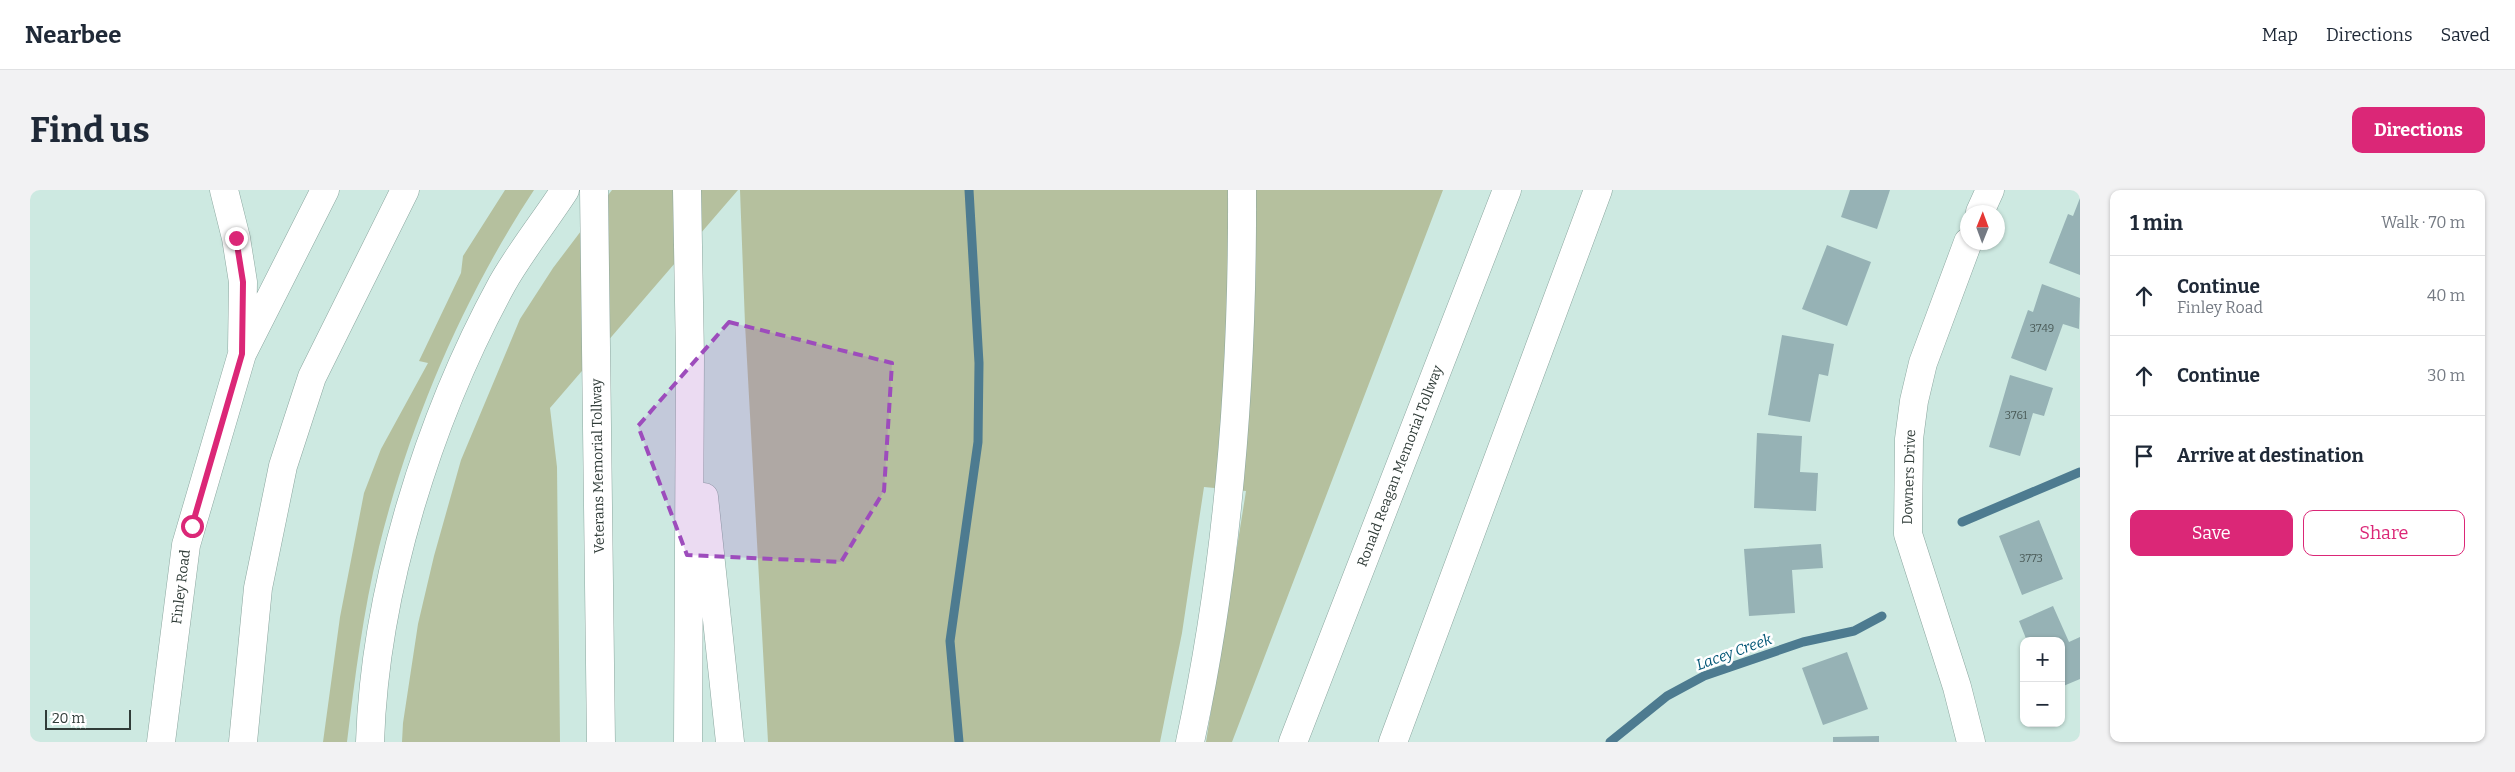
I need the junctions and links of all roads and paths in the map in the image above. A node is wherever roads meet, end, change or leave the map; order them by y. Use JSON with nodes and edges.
{"nodes":[{"id":1,"x":224,"y":190,"type":"edge"},
{"id":2,"x":325,"y":190,"type":"edge"},
{"id":3,"x":405,"y":190,"type":"edge"},
{"id":4,"x":565,"y":190,"type":"edge"},
{"id":5,"x":594,"y":190,"type":"edge"},
{"id":6,"x":687,"y":190,"type":"edge"},
{"id":7,"x":1242,"y":190,"type":"edge"},
{"id":8,"x":1507,"y":190,"type":"edge"},
{"id":9,"x":1598,"y":190,"type":"edge"},
{"id":10,"x":1990,"y":190,"type":"edge"},
{"id":11,"x":1983,"y":205,"type":"edge"},
{"id":12,"x":1965,"y":250,"type":"edge"},
{"id":13,"x":242,"y":354,"type":"junction"},
{"id":14,"x":690,"y":357,"type":"junction"},
{"id":15,"x":161,"y":742,"type":"edge"},
{"id":16,"x":243,"y":742,"type":"edge"},
{"id":17,"x":370,"y":742,"type":"edge"},
{"id":18,"x":601,"y":742,"type":"edge"},
{"id":19,"x":688,"y":742,"type":"edge"},
{"id":20,"x":730,"y":742,"type":"edge"},
{"id":21,"x":1190,"y":742,"type":"edge"},
{"id":22,"x":1294,"y":742,"type":"edge"},
{"id":23,"x":1393,"y":742,"type":"edge"},
{"id":24,"x":1972,"y":742,"type":"edge"}],
"edges":[{"from":1,"to":13,"type":"main road"},
{"from":2,"to":13,"type":"main road","name":"Finley Road"},
{"from":3,"to":16,"type":"main road"},
{"from":4,"to":17,"type":"main road"},
{"from":5,"to":18,"type":"main road","name":"Veterans Memorial Tollway"},
{"from":6,"to":14,"type":"main road"},
{"from":7,"to":21,"type":"main road"},
{"from":8,"to":22,"type":"main road","name":"Ronald Reagan Memorial Tollway"},
{"from":9,"to":23,"type":"main road"},
{"from":10,"to":11,"type":"main road"},
{"from":12,"to":24,"type":"main road","name":"Downers Drive"},
{"from":13,"to":15,"type":"main road","name":"Finley Road"},
{"from":14,"to":19,"type":"main road"},
{"from":14,"to":20,"type":"main road"}]}
